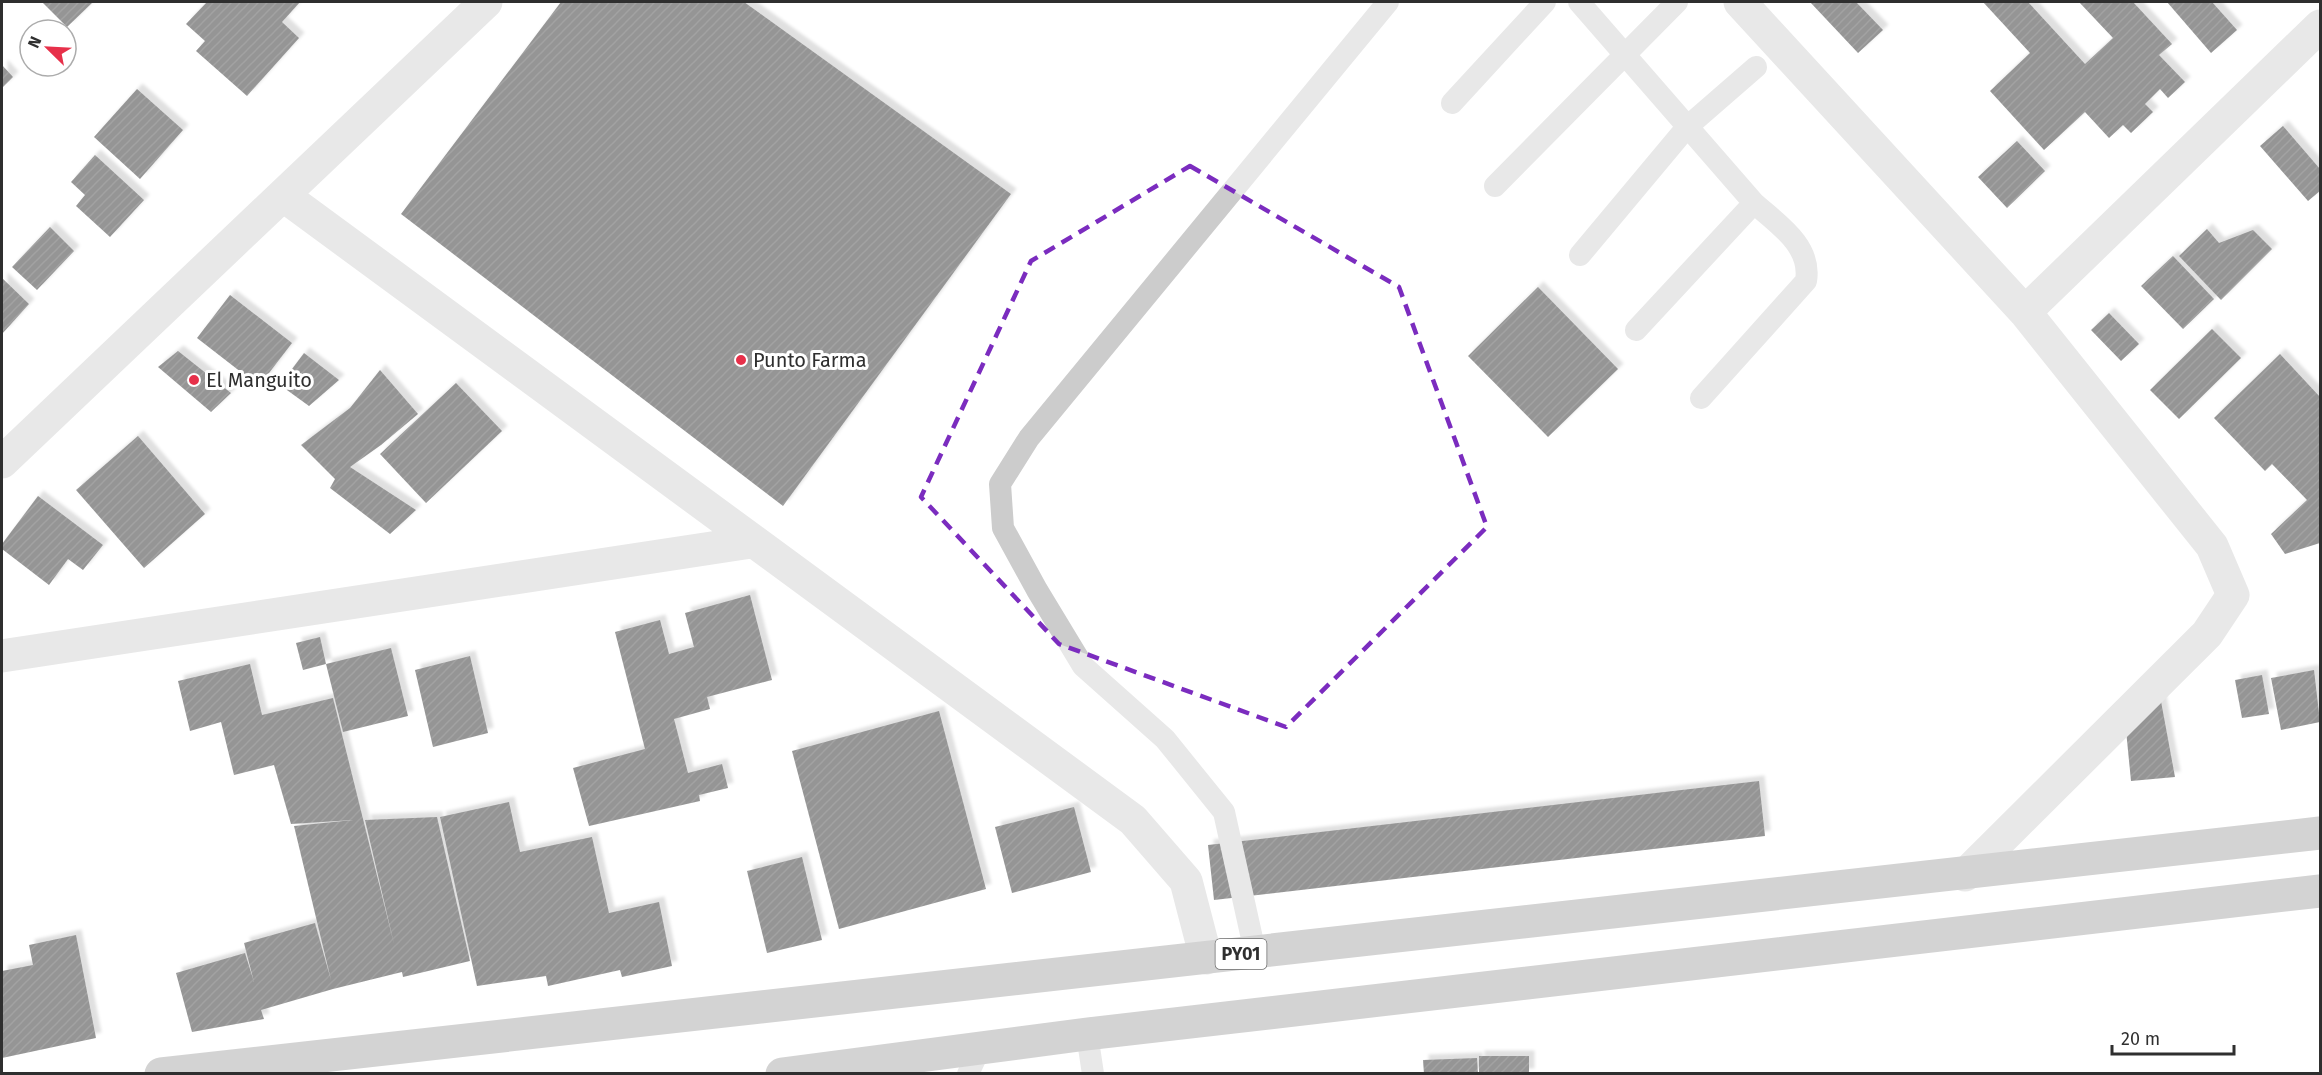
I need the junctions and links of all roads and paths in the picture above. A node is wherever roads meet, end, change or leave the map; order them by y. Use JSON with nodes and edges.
{"nodes":[{"id":1,"x":486,"y":2,"type":"edge"},
{"id":2,"x":1388,"y":2,"type":"edge"},
{"id":3,"x":1545,"y":2,"type":"edge"},
{"id":4,"x":1579,"y":2,"type":"edge"},
{"id":5,"x":1677,"y":2,"type":"edge"},
{"id":6,"x":1740,"y":2,"type":"edge"},
{"id":7,"x":2320,"y":26,"type":"edge"},
{"id":8,"x":1623,"y":53,"type":"junction"},
{"id":9,"x":1756,"y":67,"type":"dead end"},
{"id":10,"x":1452,"y":103,"type":"dead end"},
{"id":11,"x":1687,"y":127,"type":"junction"},
{"id":12,"x":1495,"y":186,"type":"dead end"},
{"id":13,"x":284,"y":196,"type":"junction"},
{"id":14,"x":1754,"y":203,"type":"junction"},
{"id":15,"x":1580,"y":255,"type":"dead end"},
{"id":16,"x":2025,"y":312,"type":"junction"},
{"id":17,"x":1636,"y":330,"type":"dead end"},
{"id":18,"x":1701,"y":398,"type":"dead end"},
{"id":19,"x":2,"y":462,"type":"edge"},
{"id":20,"x":751,"y":542,"type":"junction"},
{"id":21,"x":2,"y":657,"type":"edge"},
{"id":22,"x":2320,"y":833,"type":"edge"},
{"id":23,"x":1965,"y":875,"type":"junction"},
{"id":24,"x":2320,"y":891,"type":"edge"},
{"id":25,"x":1254,"y":952,"type":"junction"},
{"id":26,"x":1206,"y":958,"type":"junction"},
{"id":27,"x":1087,"y":1034,"type":"junction"},
{"id":28,"x":974,"y":1061,"type":"edge"},
{"id":29,"x":161,"y":1074,"type":"edge"},
{"id":30,"x":782,"y":1074,"type":"edge"},
{"id":31,"x":1093,"y":1074,"type":"edge"}],
"edges":[{"from":1,"to":13,"type":"street"},
{"from":2,"to":25,"type":"lane"},
{"from":3,"to":10,"type":"lane"},
{"from":4,"to":8,"type":"lane"},
{"from":5,"to":8,"type":"lane"},
{"from":6,"to":16,"type":"street"},
{"from":7,"to":16,"type":"street"},
{"from":8,"to":11,"type":"lane"},
{"from":8,"to":12,"type":"lane"},
{"from":9,"to":11,"type":"lane"},
{"from":11,"to":14,"type":"lane"},
{"from":11,"to":15,"type":"lane"},
{"from":13,"to":19,"type":"street"},
{"from":13,"to":20,"type":"street"},
{"from":14,"to":17,"type":"lane"},
{"from":14,"to":18,"type":"lane"},
{"from":16,"to":23,"type":"street"},
{"from":20,"to":21,"type":"street"},
{"from":20,"to":26,"type":"street"},
{"from":22,"to":23,"type":"highway","number":"PY01"},
{"from":23,"to":25,"type":"highway","number":"PY01"},
{"from":24,"to":27,"type":"highway"},
{"from":25,"to":26,"type":"highway","number":"PY01"},
{"from":26,"to":29,"type":"highway","number":"PY01"},
{"from":27,"to":28,"type":"highway"},
{"from":27,"to":31,"type":"lane"},
{"from":28,"to":30,"type":"highway"}]}
